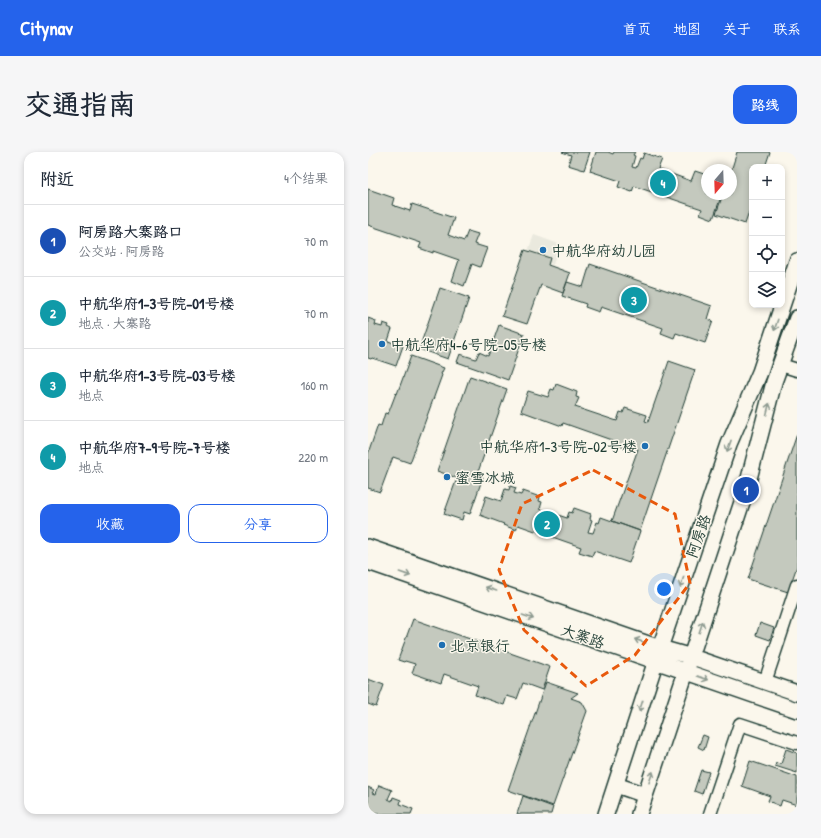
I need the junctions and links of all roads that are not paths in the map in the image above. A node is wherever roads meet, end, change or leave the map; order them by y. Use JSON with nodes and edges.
{"nodes":[{"id":1,"x":797,"y":261,"type":"edge"},
{"id":2,"x":797,"y":318,"type":"edge"},
{"id":3,"x":780,"y":365,"type":"junction"},
{"id":4,"x":797,"y":370,"type":"edge"},
{"id":5,"x":368,"y":547,"type":"edge"},
{"id":6,"x":368,"y":562,"type":"edge"},
{"id":7,"x":797,"y":585,"type":"edge"},
{"id":8,"x":658,"y":654,"type":"junction"},
{"id":9,"x":692,"y":657,"type":"junction"},
{"id":10,"x":686,"y":672,"type":"junction"},
{"id":11,"x":765,"y":682,"type":"junction"},
{"id":12,"x":797,"y":693,"type":"edge"},
{"id":13,"x":797,"y":710,"type":"edge"},
{"id":14,"x":797,"y":743,"type":"edge"},
{"id":15,"x":616,"y":785,"type":"junction"},
{"id":16,"x":645,"y":795,"type":"junction"},
{"id":17,"x":606,"y":814,"type":"edge"},
{"id":18,"x":639,"y":814,"type":"edge"},
{"id":19,"x":710,"y":814,"type":"edge"}],
"edges":[{"from":1,"to":8,"type":"main road","name":"阿房路","one_way":true},
{"from":2,"to":3,"type":"main road","name":"阿房路"},
{"from":3,"to":4,"type":"street"},
{"from":9,"to":3,"type":"main road","name":"阿房路","one_way":true},
{"from":8,"to":5,"type":"main road","name":"大寨路","one_way":true},
{"from":6,"to":8,"type":"main road","name":"大寨路","one_way":true},
{"from":7,"to":11,"type":"street"},
{"from":8,"to":9,"type":"main road","name":"大寨路"},
{"from":8,"to":10,"type":"main road","name":"大寨路"},
{"from":8,"to":15,"type":"main road","name":"阿房路","one_way":true},
{"from":9,"to":10,"type":"main road","name":"阿房路"},
{"from":9,"to":11,"type":"main road","name":"大寨路"},
{"from":10,"to":13,"type":"main road","name":"大寨路","one_way":true},
{"from":16,"to":10,"type":"main road","name":"阿房路","one_way":true},
{"from":11,"to":12,"type":"main road","name":"大寨路"},
{"from":14,"to":19,"type":"street"},
{"from":15,"to":16,"type":"main road"},
{"from":15,"to":17,"type":"main road","name":"阿房路"},
{"from":16,"to":18,"type":"main road","name":"阿房路"}]}
